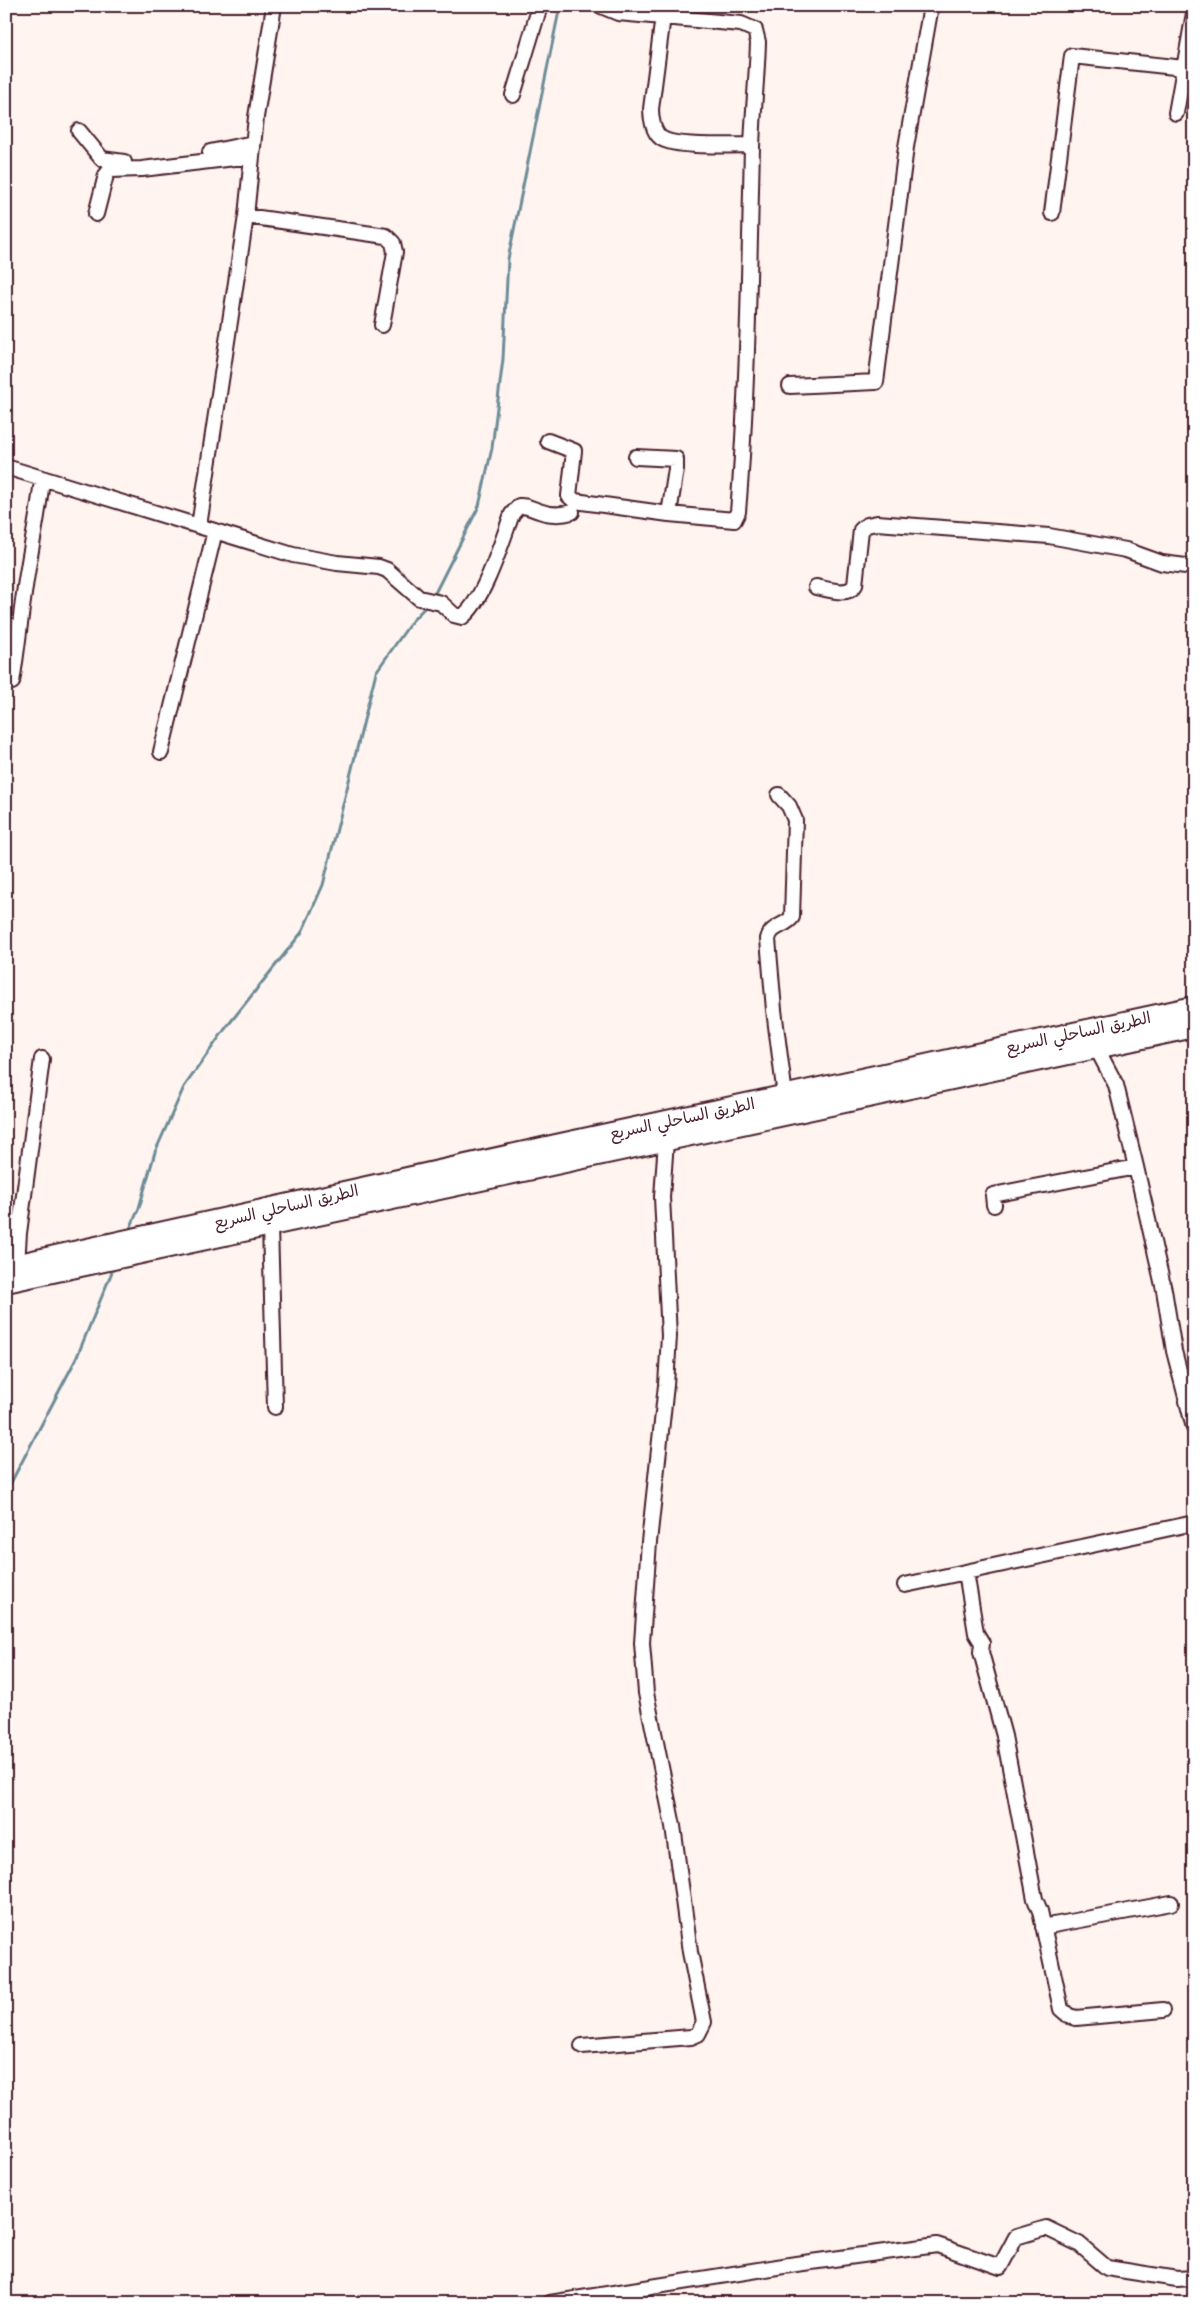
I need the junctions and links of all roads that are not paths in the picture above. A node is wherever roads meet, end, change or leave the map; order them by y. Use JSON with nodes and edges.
{"nodes":[{"id":1,"x":274,"y":6,"type":"edge"},
{"id":2,"x":540,"y":6,"type":"edge"},
{"id":3,"x":601,"y":6,"type":"edge"},
{"id":4,"x":931,"y":6,"type":"edge"},
{"id":5,"x":1194,"y":14,"type":"edge"},
{"id":6,"x":663,"y":16,"type":"junction"},
{"id":7,"x":1184,"y":68,"type":"junction"},
{"id":8,"x":513,"y":95,"type":"dead end"},
{"id":9,"x":1176,"y":114,"type":"dead end"},
{"id":10,"x":79,"y":131,"type":"dead end"},
{"id":11,"x":752,"y":145,"type":"junction"},
{"id":12,"x":252,"y":150,"type":"junction"},
{"id":13,"x":1052,"y":212,"type":"dead end"},
{"id":14,"x":96,"y":214,"type":"dead end"},
{"id":15,"x":246,"y":216,"type":"junction"},
{"id":16,"x":382,"y":325,"type":"dead end"},
{"id":17,"x":790,"y":386,"type":"dead end"},
{"id":18,"x":548,"y":441,"type":"dead end"},
{"id":19,"x":636,"y":457,"type":"dead end"},
{"id":20,"x":6,"y":467,"type":"edge"},
{"id":21,"x":42,"y":478,"type":"junction"},
{"id":22,"x":572,"y":512,"type":"dead end"},
{"id":23,"x":670,"y":514,"type":"junction"},
{"id":24,"x":199,"y":526,"type":"junction"},
{"id":25,"x":215,"y":532,"type":"junction"},
{"id":26,"x":1194,"y":567,"type":"edge"},
{"id":27,"x":816,"y":587,"type":"dead end"},
{"id":28,"x":12,"y":682,"type":"dead end"},
{"id":29,"x":161,"y":752,"type":"dead end"},
{"id":30,"x":779,"y":795,"type":"dead end"},
{"id":31,"x":1194,"y":1006,"type":"edge"},
{"id":32,"x":1194,"y":1027,"type":"edge"},
{"id":33,"x":1096,"y":1046,"type":"junction"},
{"id":34,"x":42,"y":1059,"type":"dead end"},
{"id":35,"x":785,"y":1096,"type":"junction"},
{"id":36,"x":666,"y":1141,"type":"junction"},
{"id":37,"x":1136,"y":1167,"type":"junction"},
{"id":38,"x":994,"y":1205,"type":"dead end"},
{"id":39,"x":270,"y":1226,"type":"junction"},
{"id":40,"x":171,"y":1239,"type":"junction"},
{"id":41,"x":104,"y":1253,"type":"junction"},
{"id":42,"x":12,"y":1266,"type":"edge"},
{"id":43,"x":6,"y":1282,"type":"edge"},
{"id":44,"x":275,"y":1407,"type":"dead end"},
{"id":45,"x":1194,"y":1428,"type":"edge"},
{"id":46,"x":1194,"y":1523,"type":"edge"},
{"id":47,"x":966,"y":1572,"type":"junction"},
{"id":48,"x":905,"y":1585,"type":"dead end"},
{"id":49,"x":1171,"y":1903,"type":"dead end"},
{"id":50,"x":1043,"y":1927,"type":"junction"},
{"id":51,"x":1163,"y":2010,"type":"dead end"},
{"id":52,"x":582,"y":2046,"type":"dead end"},
{"id":53,"x":1194,"y":2278,"type":"edge"},
{"id":54,"x":550,"y":2303,"type":"edge"}],
"edges":[{"from":1,"to":12,"type":"street"},
{"from":2,"to":8,"type":"street"},
{"from":3,"to":6,"type":"street"},
{"from":4,"to":17,"type":"street"},
{"from":5,"to":7,"type":"street"},
{"from":6,"to":11,"type":"street"},
{"from":6,"to":11,"type":"street"},
{"from":7,"to":9,"type":"street"},
{"from":7,"to":13,"type":"street"},
{"from":10,"to":12,"type":"street"},
{"from":11,"to":23,"type":"street"},
{"from":12,"to":14,"type":"street"},
{"from":12,"to":15,"type":"street"},
{"from":15,"to":16,"type":"street"},
{"from":15,"to":24,"type":"street"},
{"from":18,"to":23,"type":"street"},
{"from":19,"to":23,"type":"street"},
{"from":20,"to":21,"type":"street"},
{"from":21,"to":24,"type":"street"},
{"from":21,"to":28,"type":"street"},
{"from":22,"to":25,"type":"street"},
{"from":24,"to":25,"type":"street"},
{"from":25,"to":29,"type":"street"},
{"from":26,"to":27,"type":"street"},
{"from":30,"to":35,"type":"street"},
{"from":31,"to":35,"type":"highway","name":"الطريق الساحلي السريع"},
{"from":32,"to":33,"type":"highway","name":"الطريق الساحلي السريع"},
{"from":33,"to":36,"type":"highway","name":"الطريق الساحلي السريع"},
{"from":33,"to":37,"type":"street"},
{"from":34,"to":42,"type":"street"},
{"from":35,"to":40,"type":"highway","name":"الطريق الساحلي السريع"},
{"from":36,"to":39,"type":"highway","name":"الطريق الساحلي السريع"},
{"from":36,"to":52,"type":"street"},
{"from":37,"to":38,"type":"street"},
{"from":37,"to":45,"type":"street"},
{"from":39,"to":40,"type":"highway","name":"الطريق الساحلي السريع"},
{"from":39,"to":44,"type":"street"},
{"from":40,"to":41,"type":"highway"},
{"from":41,"to":42,"type":"highway"},
{"from":41,"to":43,"type":"highway"},
{"from":46,"to":47,"type":"street"},
{"from":47,"to":48,"type":"street"},
{"from":47,"to":50,"type":"street"},
{"from":49,"to":50,"type":"street"},
{"from":50,"to":51,"type":"street"},
{"from":53,"to":54,"type":"street"}]}
